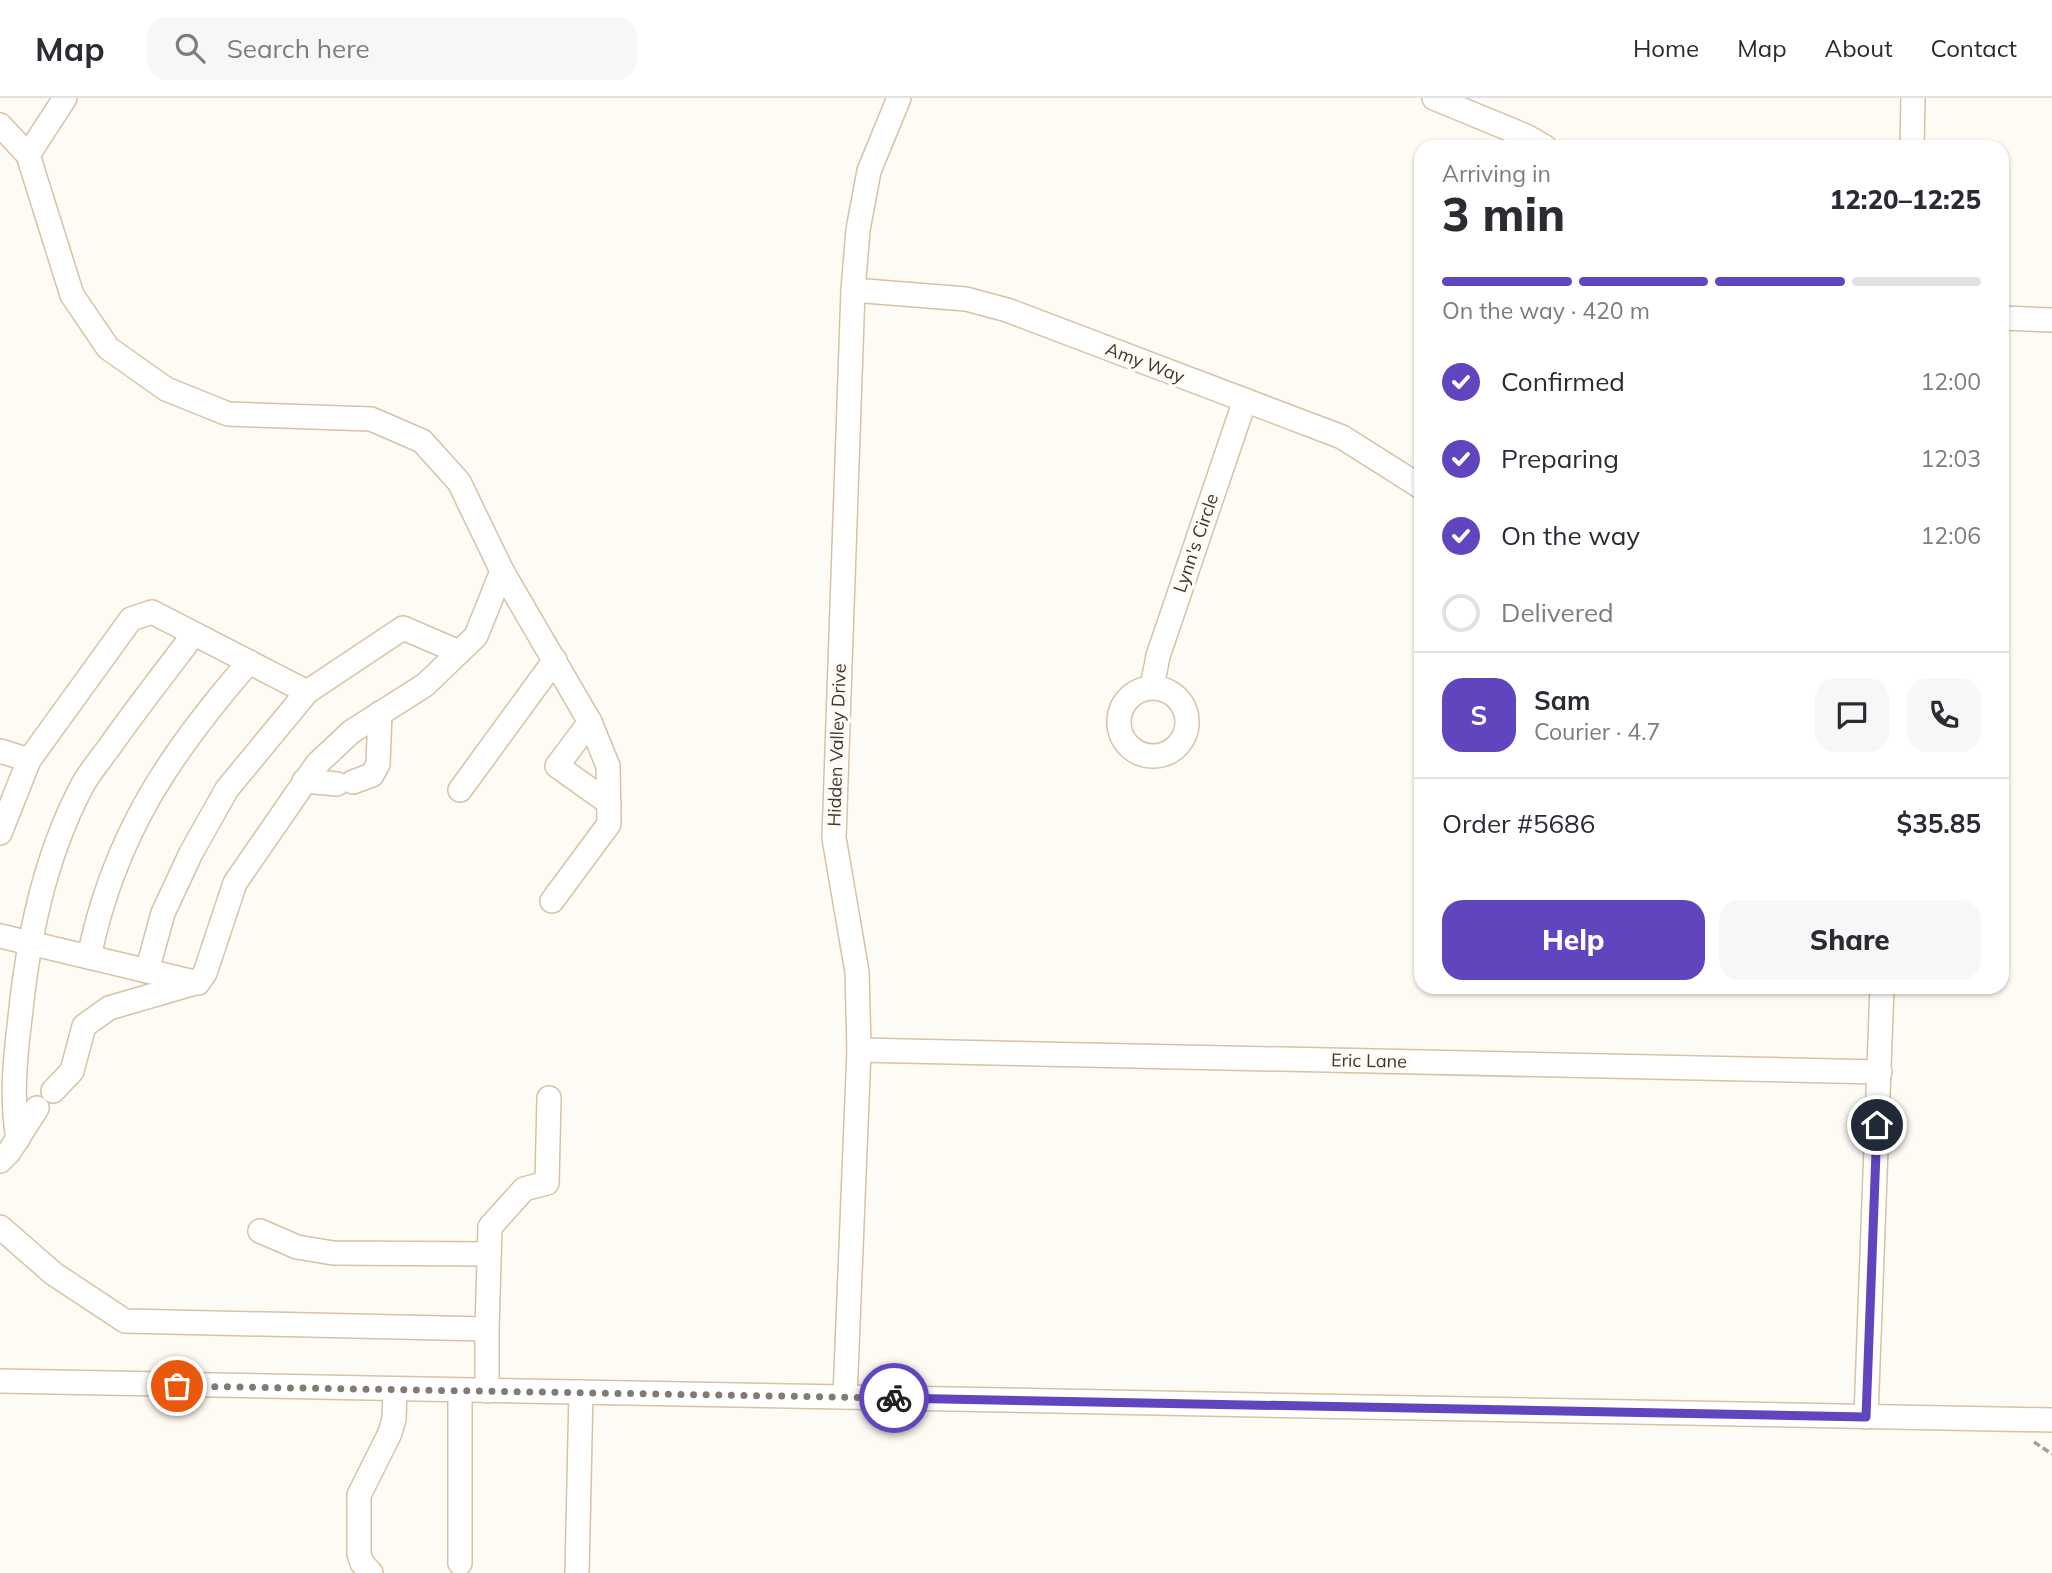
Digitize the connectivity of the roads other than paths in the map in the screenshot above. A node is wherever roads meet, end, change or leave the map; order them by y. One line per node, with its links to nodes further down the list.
1 (65, 98): 8 (street)
2 (899, 98): 9 (street, Hidden Valley Drive)
3 (1434, 98): 6 (street)
4 (1913, 98): 7 (street)
5 (0, 125): 8 (street)
6 (1533, 140)
7 (1912, 140)
8 (28, 155): 14 (street)
9 (853, 290): 12 (street, Amy Way); 36 (street, Hidden Valley Drive)
10 (2009, 318): 11 (street)
11 (2052, 320)
12 (1245, 400): 13 (street, Amy Way); 19 (street, Lynn's Circle)
13 (1414, 483)
14 (502, 571): 16 (street); 17 (street)
15 (194, 634): 18 (street); 24 (street); 31 (street)
16 (459, 652): 20 (street); 21 (street)
17 (555, 660): 22 (street); 26 (street)
18 (249, 662): 20 (street); 32 (street)
19 (1152, 687)
20 (307, 692): 33 (street)
21 (380, 713): 25 (street); 25 (street)
22 (590, 722): 27 (street); 27 (street)
23 (0, 751): 24 (street)
24 (29, 760): 28 (street)
25 (304, 781): 34 (street)
26 (460, 790)
27 (609, 803): 29 (street)
28 (0, 833)
29 (552, 901)
30 (0, 936): 31 (street)
31 (31, 943): 32 (street); 41 (street)
32 (89, 957): 33 (street)
33 (147, 971): 34 (street)
34 (198, 982): 38 (street)
35 (1882, 994): 37 (street)
36 (859, 1050): 37 (street, Eric Lane); 52 (street, Hidden Valley Drive)
37 (1880, 1072): 53 (street)
38 (53, 1091)
39 (549, 1098): 45 (street)
40 (37, 1108): 41 (street)
41 (18, 1139): 42 (street)
42 (0, 1161)
43 (0, 1227): 46 (street)
44 (260, 1231): 45 (street)
45 (489, 1254): 46 (street)
46 (486, 1329): 50 (street)
47 (0, 1381): 48 (street)
48 (396, 1389): 49 (street); 56 (street)
49 (460, 1391): 50 (street); 55 (street)
50 (487, 1391): 51 (street)
51 (581, 1392): 52 (street); 57 (street)
52 (845, 1397): 53 (street)
53 (1866, 1417): 54 (street)
54 (2052, 1420)
55 (460, 1563)
56 (371, 1573)
57 (577, 1573)

